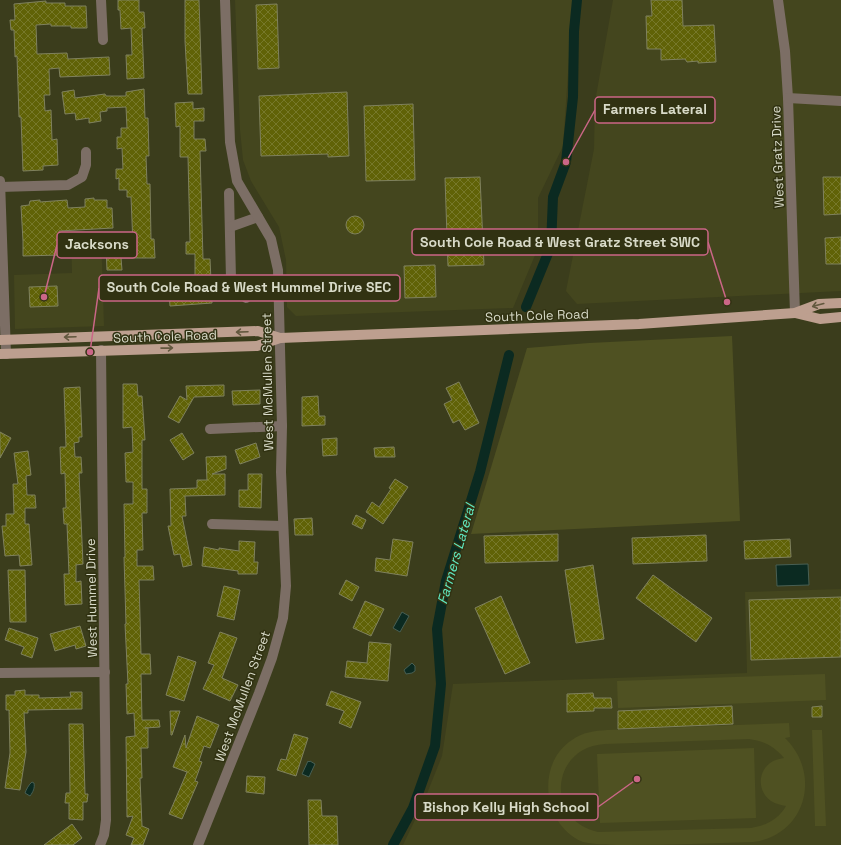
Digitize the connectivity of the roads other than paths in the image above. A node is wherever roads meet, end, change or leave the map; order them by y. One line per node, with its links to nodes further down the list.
1 (101, 0): 4 (street)
2 (225, 0): 11 (street, West McMullen Street)
3 (778, 0): 5 (street, West Gratz Drive)
4 (103, 40)
5 (788, 98): 6 (street); 15 (street, West Gratz Drive)
6 (841, 101)
7 (86, 152): 9 (street)
8 (0, 181): 9 (street)
9 (0, 187): 18 (street)
10 (229, 193): 12 (street, West McMullen Street)
11 (258, 217): 12 (street); 17 (street, West McMullen Street)
12 (230, 227): 13 (street, West McMullen Street)
13 (246, 298)
14 (841, 303): 15 (main road, South Cole Road, one-way to 15)
15 (795, 313): 16 (main road, South Cole Road); 17 (main road, South Cole Road)
16 (841, 318)
17 (280, 338): 18 (main road, South Cole Road, one-way to 18); 19 (main road, South Cole Road, one-way to 17); 21 (street, West McMullen Street)
18 (3, 340): 20 (street)
19 (101, 350): 20 (main road, South Cole Road); 25 (street, West Hummel Drive)
20 (3, 354)
21 (282, 426): 22 (street); 24 (street, West McMullen Street)
22 (210, 429)
23 (212, 524): 24 (street)
24 (284, 526): 28 (street, West McMullen Street)
25 (105, 672): 26 (street); 27 (street, West Hummel Drive)
26 (0, 673)
27 (100, 845)
28 (198, 845)

